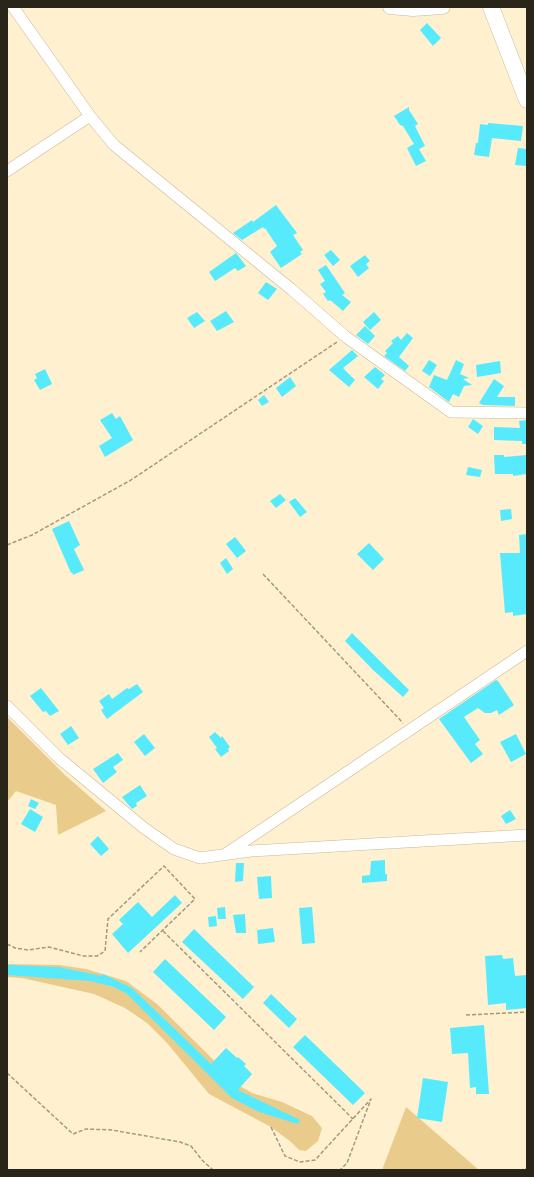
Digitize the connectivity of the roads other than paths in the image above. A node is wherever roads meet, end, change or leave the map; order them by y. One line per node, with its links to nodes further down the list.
1 (13, 7): 6 (street)
2 (390, 7): 3 (street)
3 (443, 7)
4 (491, 7): 5 (main road)
5 (527, 100)
6 (90, 116): 7 (street); 8 (street)
7 (7, 171)
8 (527, 413)
9 (527, 651): 12 (street)
10 (7, 706): 12 (street)
11 (527, 835): 12 (street)
12 (225, 854)

